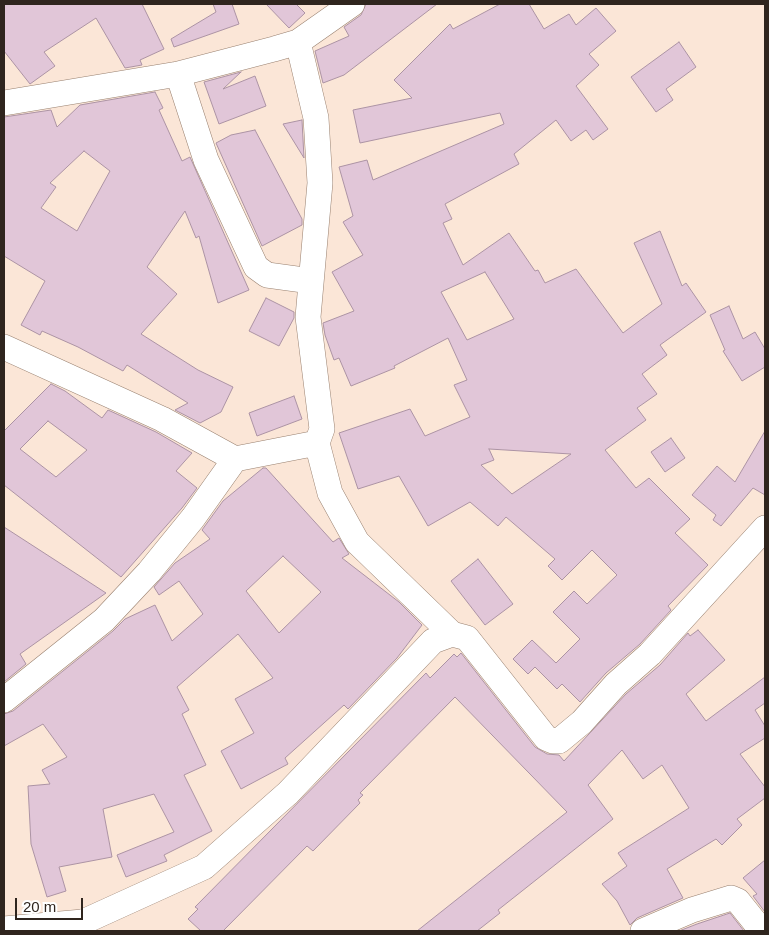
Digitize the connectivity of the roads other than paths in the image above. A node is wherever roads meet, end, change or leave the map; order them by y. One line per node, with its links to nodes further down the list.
1 (352, 4): 2 (street)
2 (298, 42): 3 (street); 5 (street)
3 (178, 74): 4 (street); 5 (street)
4 (4, 103)
5 (312, 281): 7 (street)
6 (4, 347): 8 (street)
7 (317, 443): 8 (street); 10 (street)
8 (235, 459): 11 (street)
9 (765, 528): 10 (street)
10 (452, 634): 12 (street)
11 (4, 700)
12 (61, 928): 13 (street)
13 (4, 929)
14 (643, 931): 15 (street)
15 (762, 931)

